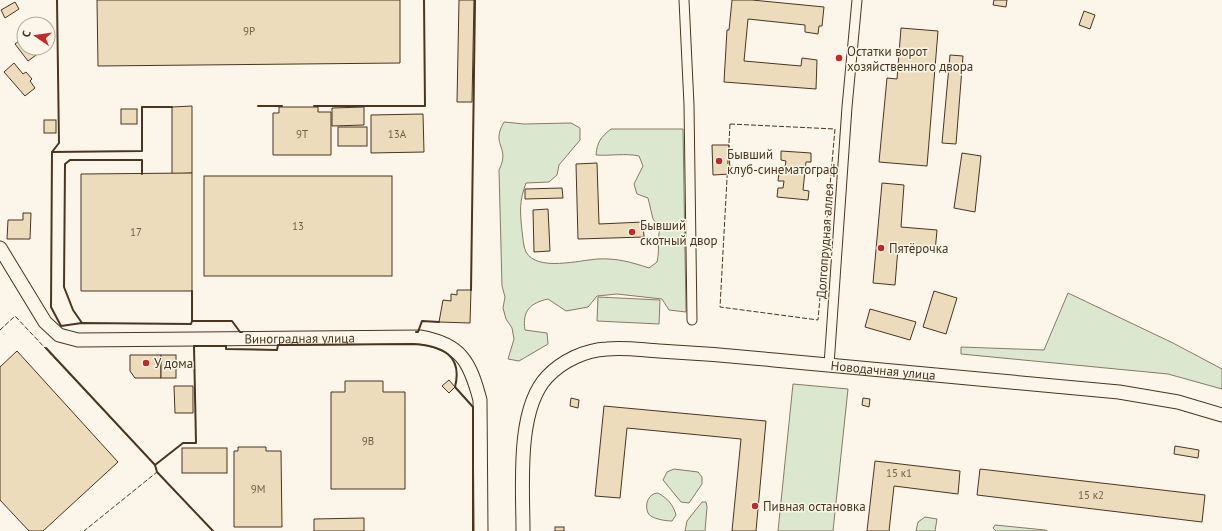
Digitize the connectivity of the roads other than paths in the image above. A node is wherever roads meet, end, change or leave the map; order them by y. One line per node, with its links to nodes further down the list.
1 (684, 0): 4 (street)
2 (857, 0): 5 (street, Долгопрудная аллея)
3 (0, 248): 7 (street, Виноградная улица)
4 (692, 320)
5 (829, 365): 6 (street, Новодачная улица); 8 (street, Новодачная улица)
6 (1222, 415)
7 (481, 531)
8 (523, 531)

